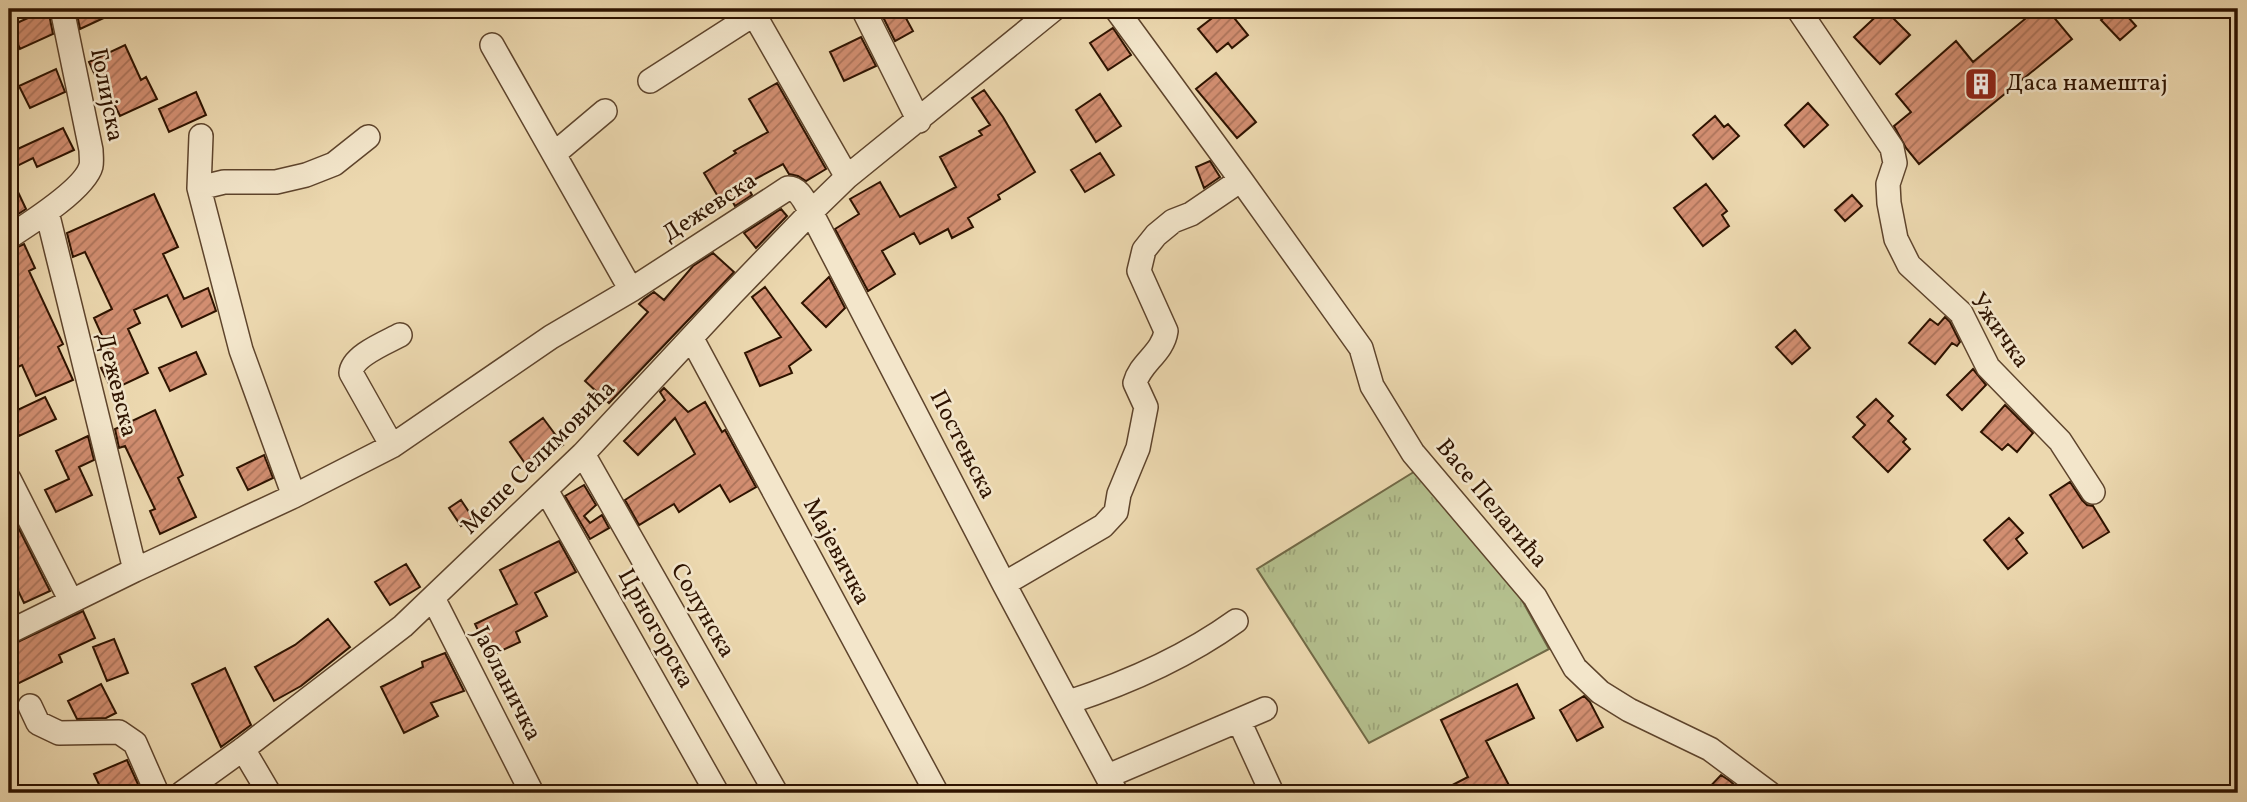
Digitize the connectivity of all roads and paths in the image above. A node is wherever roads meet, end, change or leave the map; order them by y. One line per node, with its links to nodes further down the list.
1 (62, 9): 17 (street, Голијска)
2 (863, 9): 10 (street)
3 (1054, 9): 10 (street, Меше Селимовића)
4 (1116, 9): 15 (street, Васе Пелагића)
5 (1798, 9): 27 (street, Ужичка)
6 (756, 10): 8 (street); 14 (street)
7 (492, 46): 13 (street)
8 (650, 81)
9 (605, 111): 13 (street)
10 (919, 121): 14 (street, Меше Селимовића)
11 (201, 136): 16 (street)
12 (368, 137): 16 (street)
13 (554, 154): 20 (street)
14 (847, 177): 18 (street, Меше Селимовића)
15 (1241, 180): 30 (street); 49 (street, Васе Пелагића)
16 (198, 188): 28 (street)
17 (47, 212): 19 (street, Голијска); 29 (street, Дежевска)
18 (811, 212): 20 (street, Дежевска); 22 (street, Меше Селимовића); 30 (street, Постењска)
19 (9, 237)
20 (631, 290): 23 (street, Дежевска)
21 (400, 335): 23 (street)
22 (692, 339): 24 (street, Меше Селимовића); 41 (street, Мајевичка)
23 (392, 446): 28 (street, Дежевска)
24 (583, 454): 26 (street, Меше Селимовића); 47 (street, Солунска)
25 (9, 480): 32 (street)
26 (546, 490): 31 (street, Меше Селимовића); 46 (street, Црногорска)
27 (2093, 492)
28 (294, 496): 29 (street, Дежевска)
29 (135, 570): 32 (street, Дежевска)
30 (1004, 584): 35 (street, Постењска)
31 (433, 598): 39 (street, Меше Селимовића); 45 (street, Јабланичка)
32 (71, 601): 34 (street, Дежевска)
33 (1236, 621): 35 (street)
34 (9, 632)
35 (1069, 702): 40 (street, Постењска)
36 (30, 706): 42 (street)
37 (1265, 709): 38 (street, Постењска)
38 (1239, 721): 40 (street, Постењска); 48 (street)
39 (243, 749): 43 (street, Меше Селимовића); 44 (street)
40 (1112, 784)
41 (935, 790)
42 (157, 793)
43 (183, 793)
44 (269, 793)
45 (532, 793)
46 (717, 793)
47 (776, 793)
48 (1272, 793)
49 (1769, 793)

